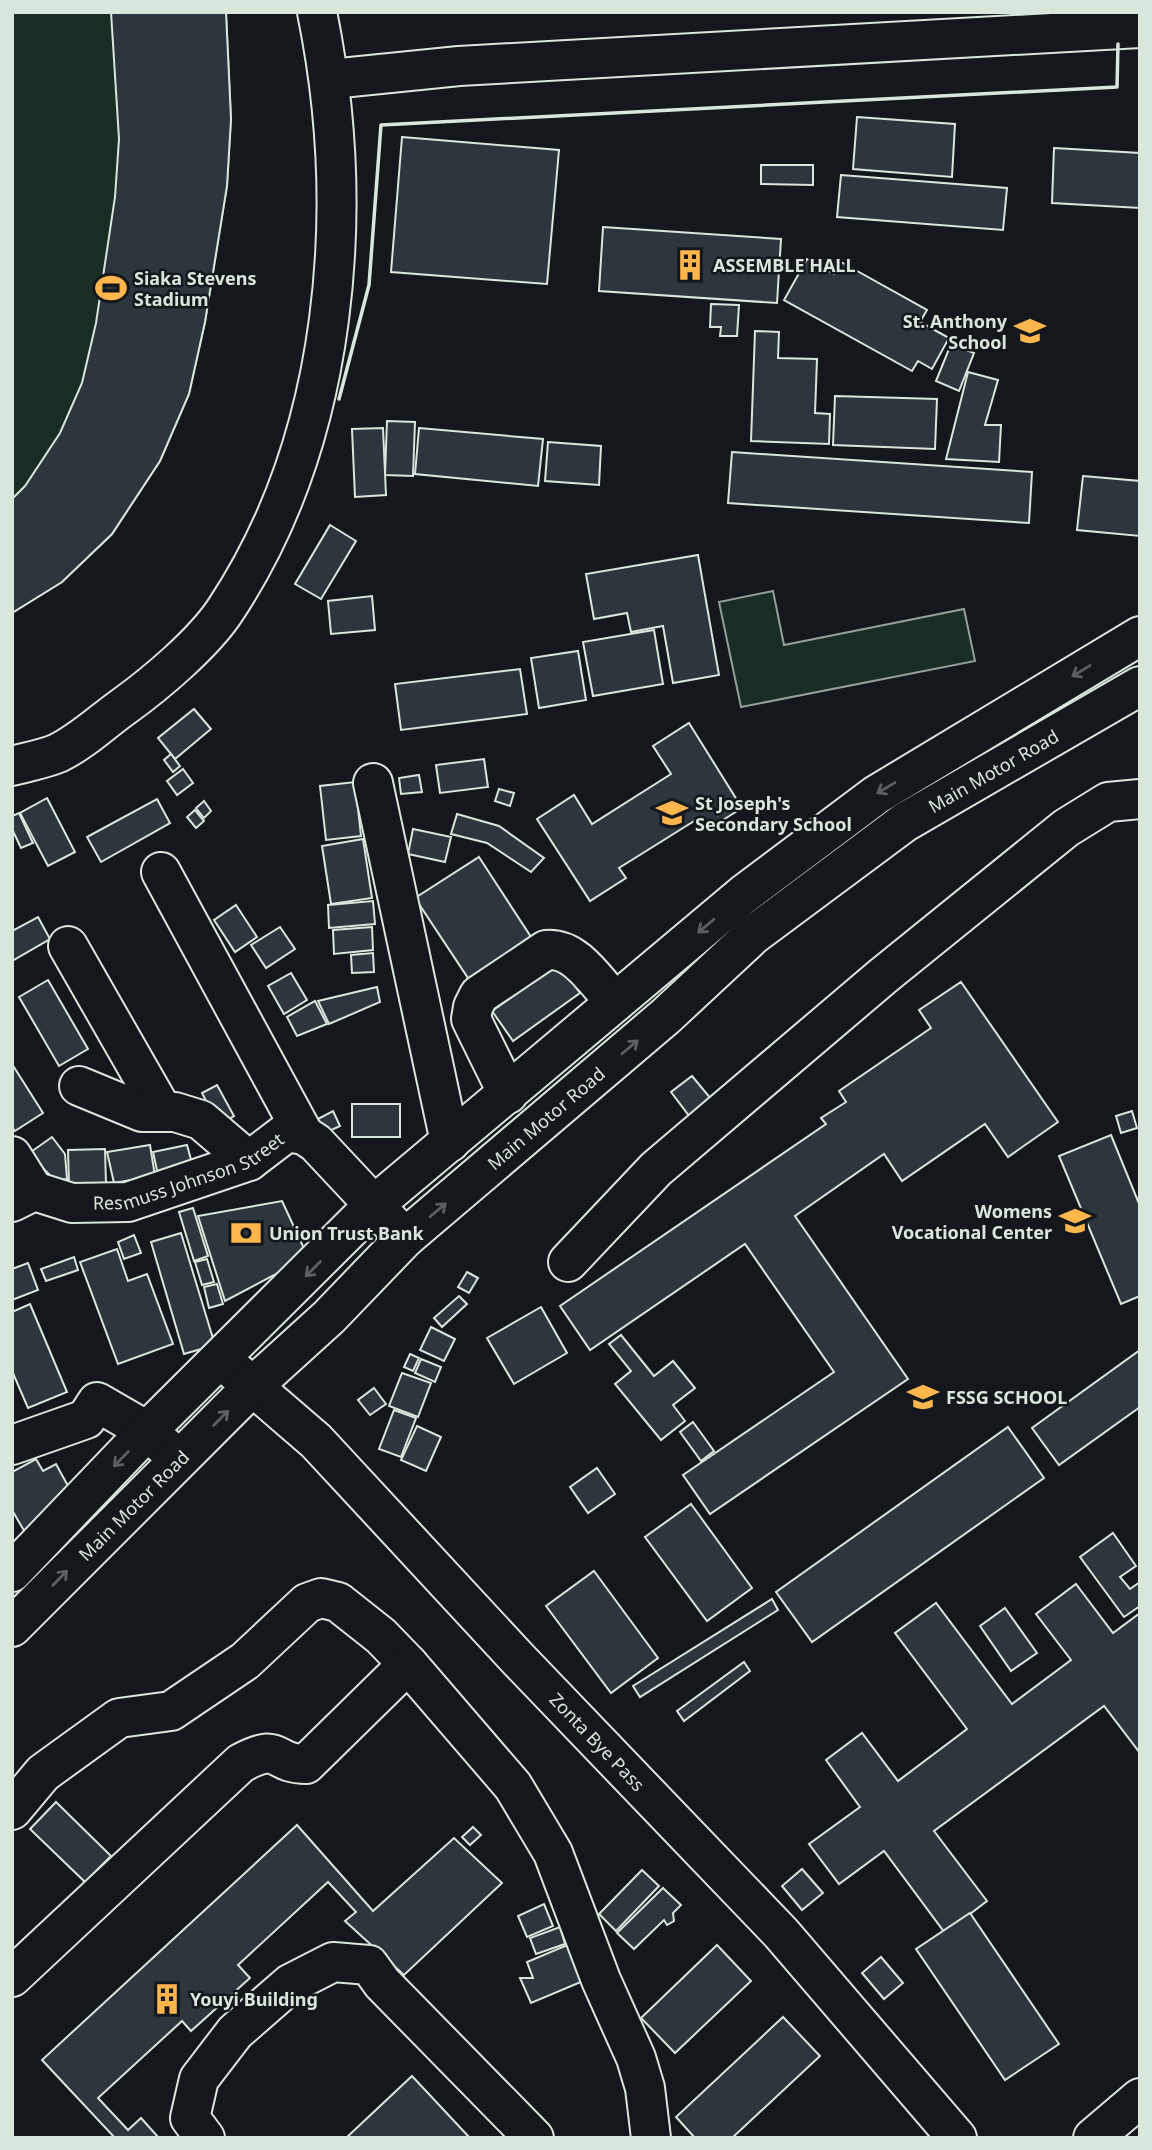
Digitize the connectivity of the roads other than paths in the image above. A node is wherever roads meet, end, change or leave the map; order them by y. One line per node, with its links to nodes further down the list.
1 (317, 12): 3 (street)
2 (1140, 28): 3 (street)
3 (331, 79): 6 (street)
4 (1140, 636): 11 (street, one-way to 11)
5 (1140, 686): 21 (street, Main Motor Road, one-way to 5)
6 (12, 766)
7 (373, 783): 16 (street)
8 (1140, 800): 22 (street)
9 (161, 872): 15 (street)
10 (68, 946): 14 (street)
11 (615, 1002): 13 (street); 13 (street)
12 (79, 1086): 14 (street)
13 (508, 1094): 16 (street)
14 (163, 1112): 18 (street)
15 (304, 1135): 18 (street, Resmuss Johnson Street); 20 (street, Resmuss Johnson Street)
16 (450, 1142): 20 (street)
17 (12, 1156): 19 (street)
18 (249, 1161): 19 (street, Resmuss Johnson Street)
19 (23, 1197)
20 (374, 1205): 21 (street, Resmuss Johnson Street); 23 (street, one-way to 23)
21 (405, 1238): 24 (street, Main Motor Road)
22 (568, 1262)
23 (222, 1360): 24 (street, Zonta Bye Pass); 25 (street)
24 (253, 1386): 27 (street, Main Motor Road, one-way to 24); 37 (street, Zonta Bye Pass)
25 (147, 1431): 26 (street); 27 (street); 28 (street, one-way to 28)
26 (12, 1445)
27 (179, 1459): 29 (street, Main Motor Road, one-way to 27)
28 (12, 1572)
29 (12, 1627)
30 (408, 1664): 31 (street); 32 (street); 36 (street)
31 (12, 1810)
32 (12, 1977)
33 (1140, 2098): 38 (street)
34 (205, 2138): 35 (street)
35 (534, 2138)
36 (651, 2138)
37 (957, 2138)
38 (1093, 2138)

